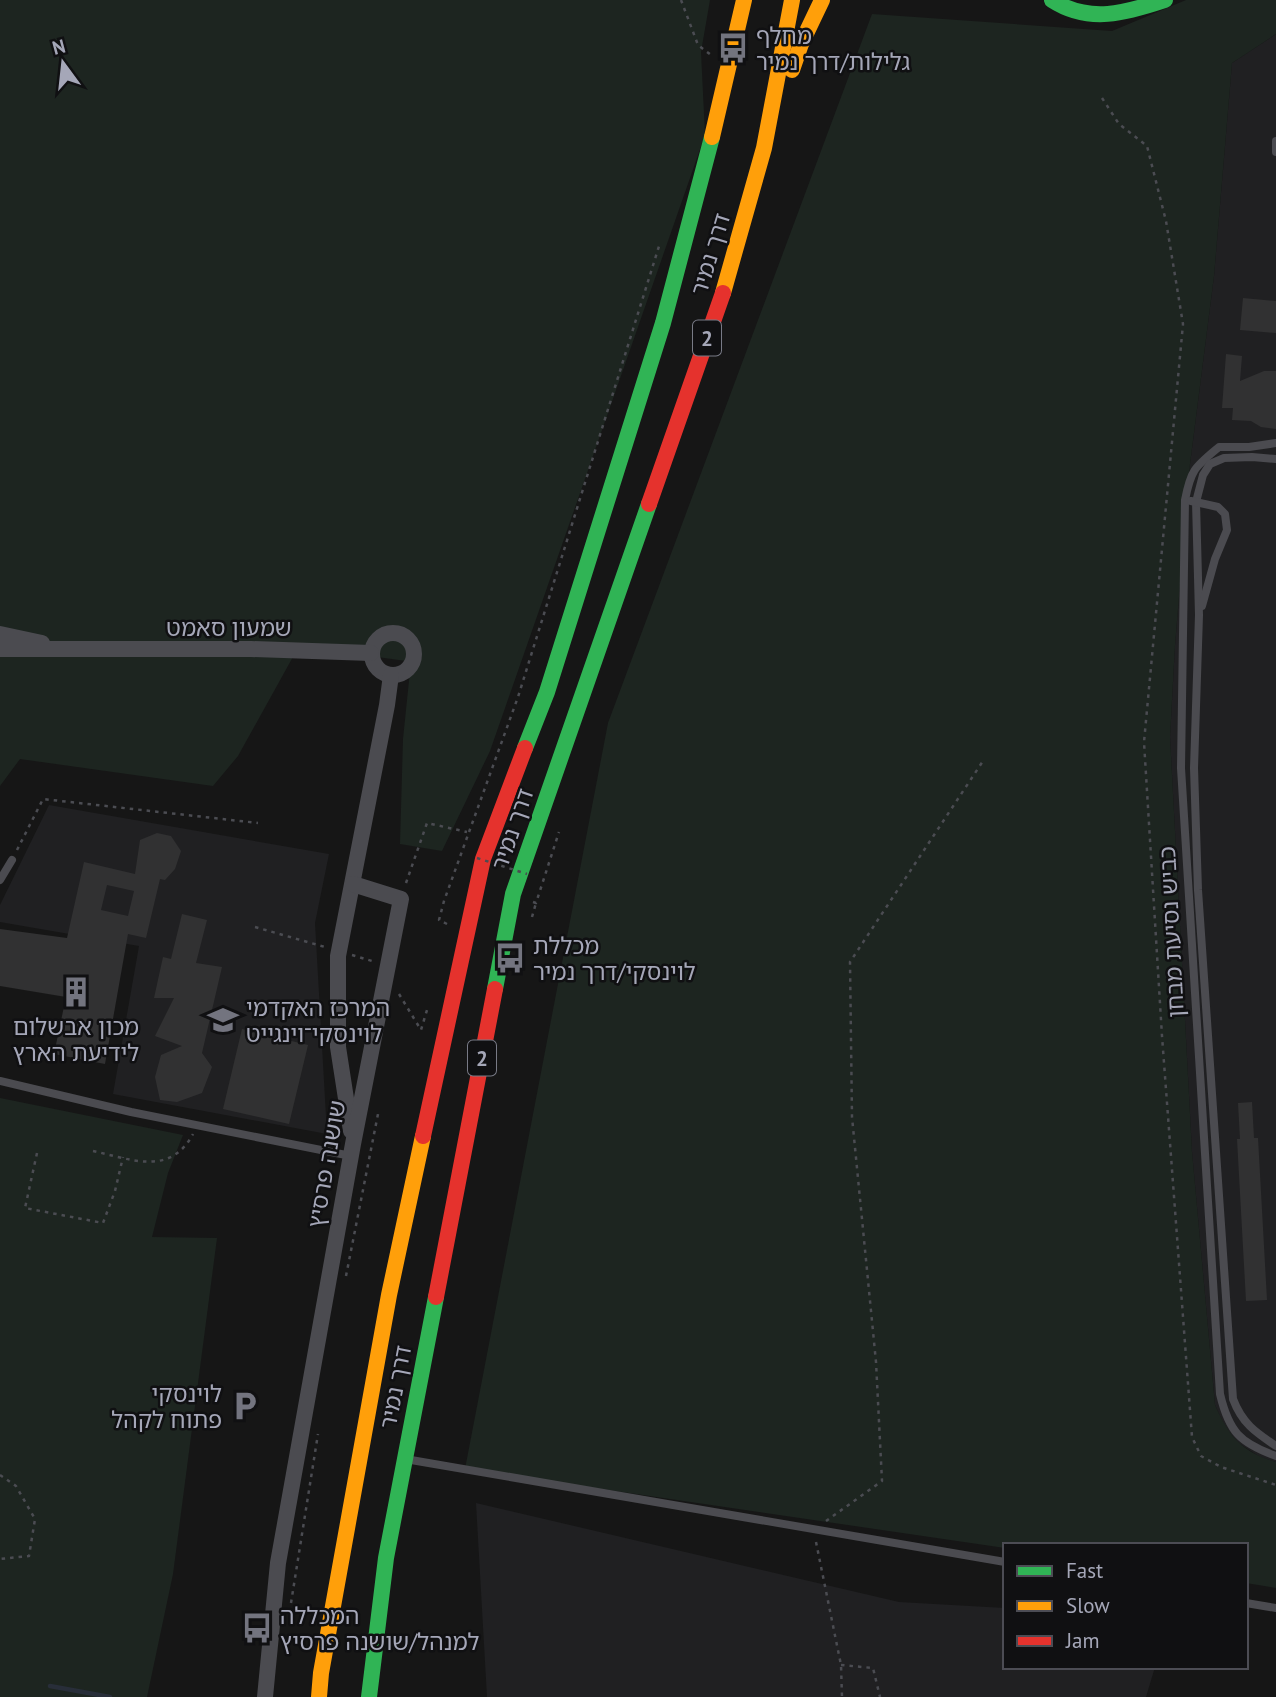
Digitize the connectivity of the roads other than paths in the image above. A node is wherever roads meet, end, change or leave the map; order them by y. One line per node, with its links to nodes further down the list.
1 (744, 0): 31 (highway, דרך נמיר / 2)
2 (792, 0): 7 (highway, דרך נמיר / 2)
3 (822, 0): 7 (highway)
4 (1052, 0): 5 (highway)
5 (1165, 0)
6 (1276, 141): 8 (lane)
7 (764, 148): 26 (highway, דרך נמיר / 2)
8 (1276, 152)
9 (1276, 443): 11 (lane, כביש נסיעת מבחן)
10 (1276, 459): 12 (lane, כביש נסיעת מבחן)
11 (1185, 500): 12 (lane); 25 (lane, כביש נסיעת מבחן)
12 (1196, 502): 13 (lane, כביש נסיעת מבחן); 13 (lane)
13 (1199, 615): 24 (lane, כביש נסיעת מבחן)
14 (0, 634): 16 (street, שמעון סאמט)
15 (0, 649): 16 (street, שמעון סאמט)
16 (86, 649): 17 (street, שמעון סאמט)
17 (371, 653): 18 (street); 18 (street)
18 (391, 675): 21 (street)
19 (12, 860): 20 (lane)
20 (0, 880)
21 (353, 884): 23 (street); 23 (street, שושנה פרסיץ)
22 (0, 1081): 23 (lane)
23 (352, 1150): 30 (street, שושנה פרסיץ)
24 (1276, 1446)
25 (1276, 1456)
26 (405, 1458): 27 (lane); 32 (highway, דרך נמיר / 2)
27 (1003, 1562)
28 (1248, 1603): 29 (lane)
29 (1276, 1608)
30 (265, 1697)
31 (319, 1697)
32 (369, 1697)

